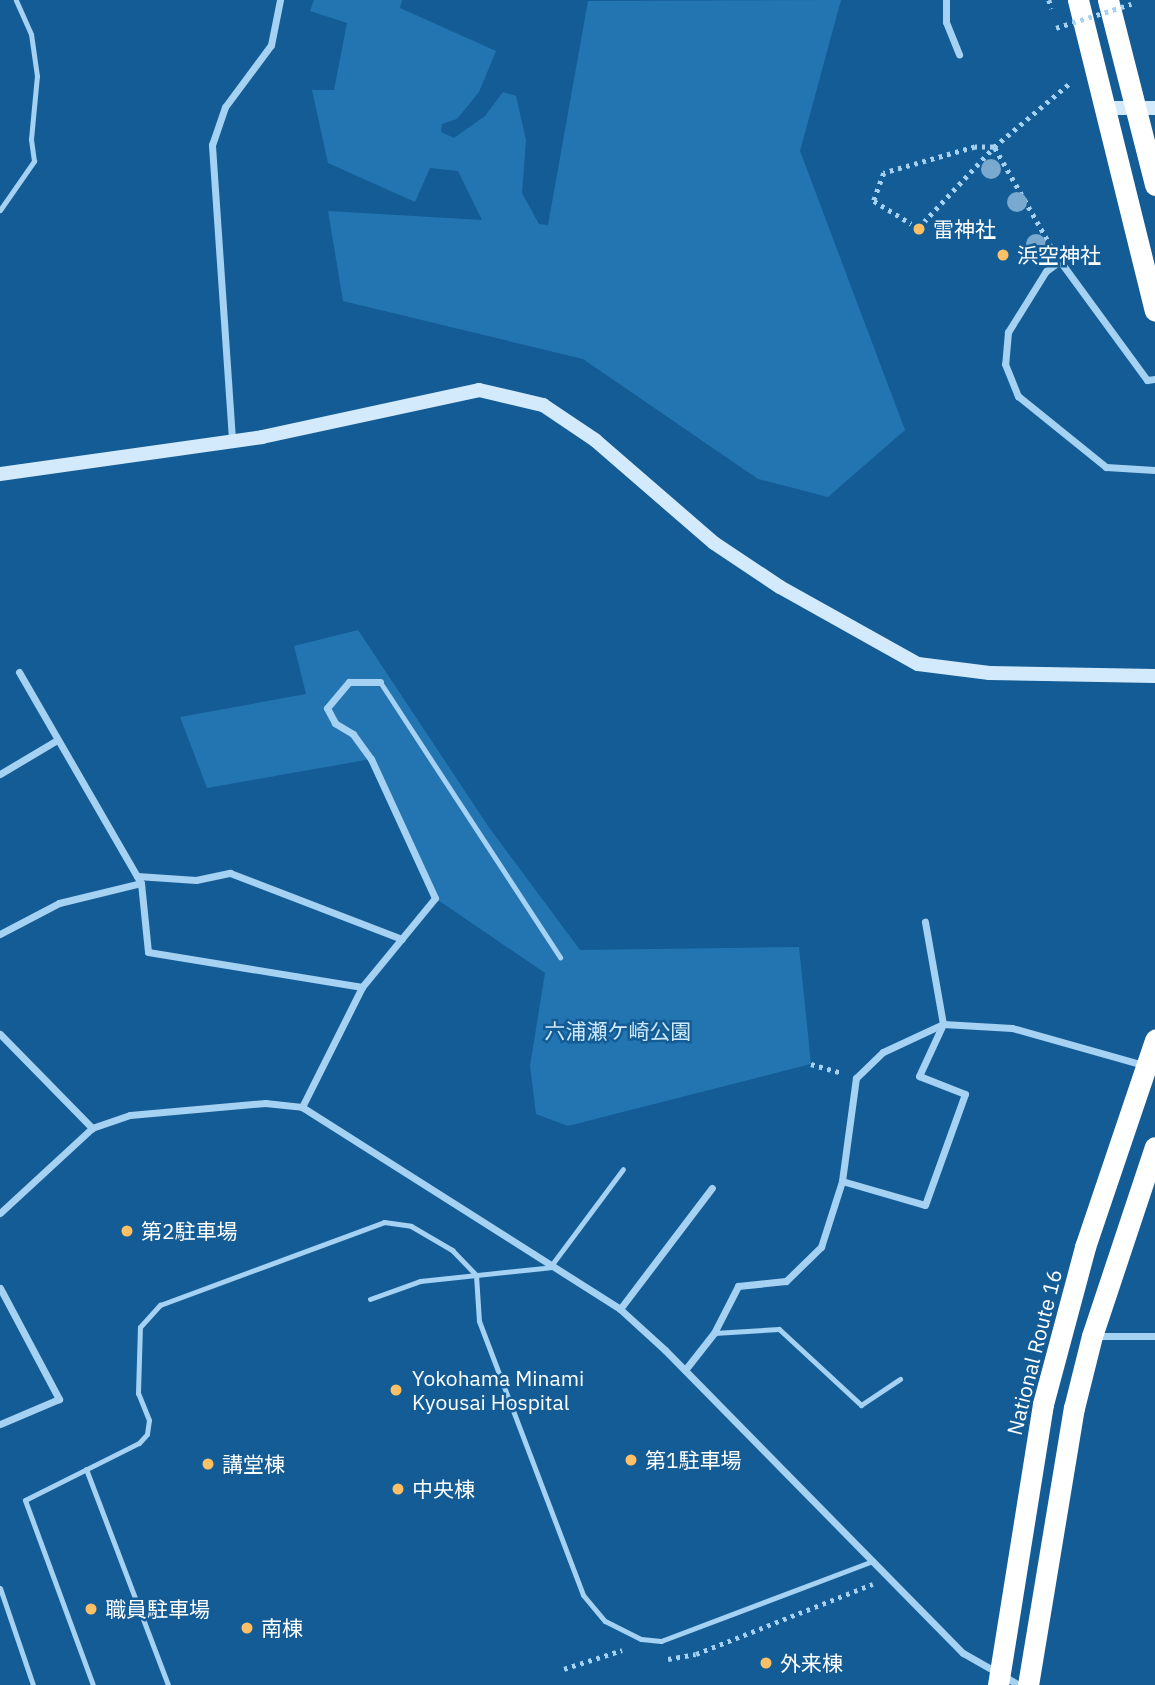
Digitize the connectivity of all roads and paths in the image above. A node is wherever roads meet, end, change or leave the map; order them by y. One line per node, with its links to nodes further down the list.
1 (16, 0): 14 (lane)
2 (280, 0): 18 (street)
3 (946, 0): 8 (street)
4 (1078, 0): 10 (highway)
5 (1108, 0): 11 (highway)
6 (1131, 4): 7 (path, bridge)
7 (1056, 28)
8 (959, 55)
9 (1070, 83): 12 (path)
10 (1107, 108): 11 (street); 16 (highway)
11 (1146, 108): 13 (highway)
12 (994, 147): 12 (path); 15 (path)
13 (1155, 185)
14 (0, 211)
15 (1060, 261): 17 (street); 19 (street)
16 (1155, 311)
17 (1155, 379)
18 (232, 439): 20 (street); 22 (street)
19 (1155, 470)
20 (0, 474)
21 (19, 672): 24 (street)
22 (1155, 676)
23 (380, 682): 29 (street); 30 (lane)
24 (57, 740): 25 (street); 26 (street)
25 (0, 774)
26 (139, 879): 28 (street); 29 (street); 31 (street)
27 (925, 922): 32 (street)
28 (0, 934)
29 (402, 939): 31 (street)
30 (560, 957)
31 (362, 987): 38 (street)
32 (943, 1024): 36 (street); 37 (street); 42 (street)
33 (1, 1038): 39 (street)
34 (1155, 1040): 36 (highway, National Route 16)
35 (811, 1064): 37 (path)
36 (1151, 1068): 59 (highway, National Route 16)
37 (856, 1077): 42 (street)
38 (302, 1107): 39 (street); 45 (street)
39 (92, 1128): 44 (street)
40 (1155, 1147): 51 (highway)
41 (623, 1169): 45 (lane)
42 (842, 1181): 50 (street)
43 (712, 1188): 49 (street)
44 (0, 1213)
45 (555, 1265): 46 (lane); 49 (street)
46 (476, 1275): 48 (lane); 56 (lane); 57 (lane)
47 (0, 1288): 55 (street)
48 (370, 1299)
49 (620, 1310): 53 (street)
50 (714, 1333): 53 (street); 54 (lane)
51 (1092, 1336): 52 (street); 63 (highway)
52 (1155, 1336)
53 (685, 1370): 57 (street)
54 (900, 1379)
55 (0, 1424)
56 (86, 1469): 61 (lane); 62 (lane)
57 (873, 1561): 59 (street)
58 (0, 1588): 60 (lane)
59 (1006, 1682)
60 (33, 1685)
61 (93, 1685)
62 (168, 1685)
63 (1028, 1685)

